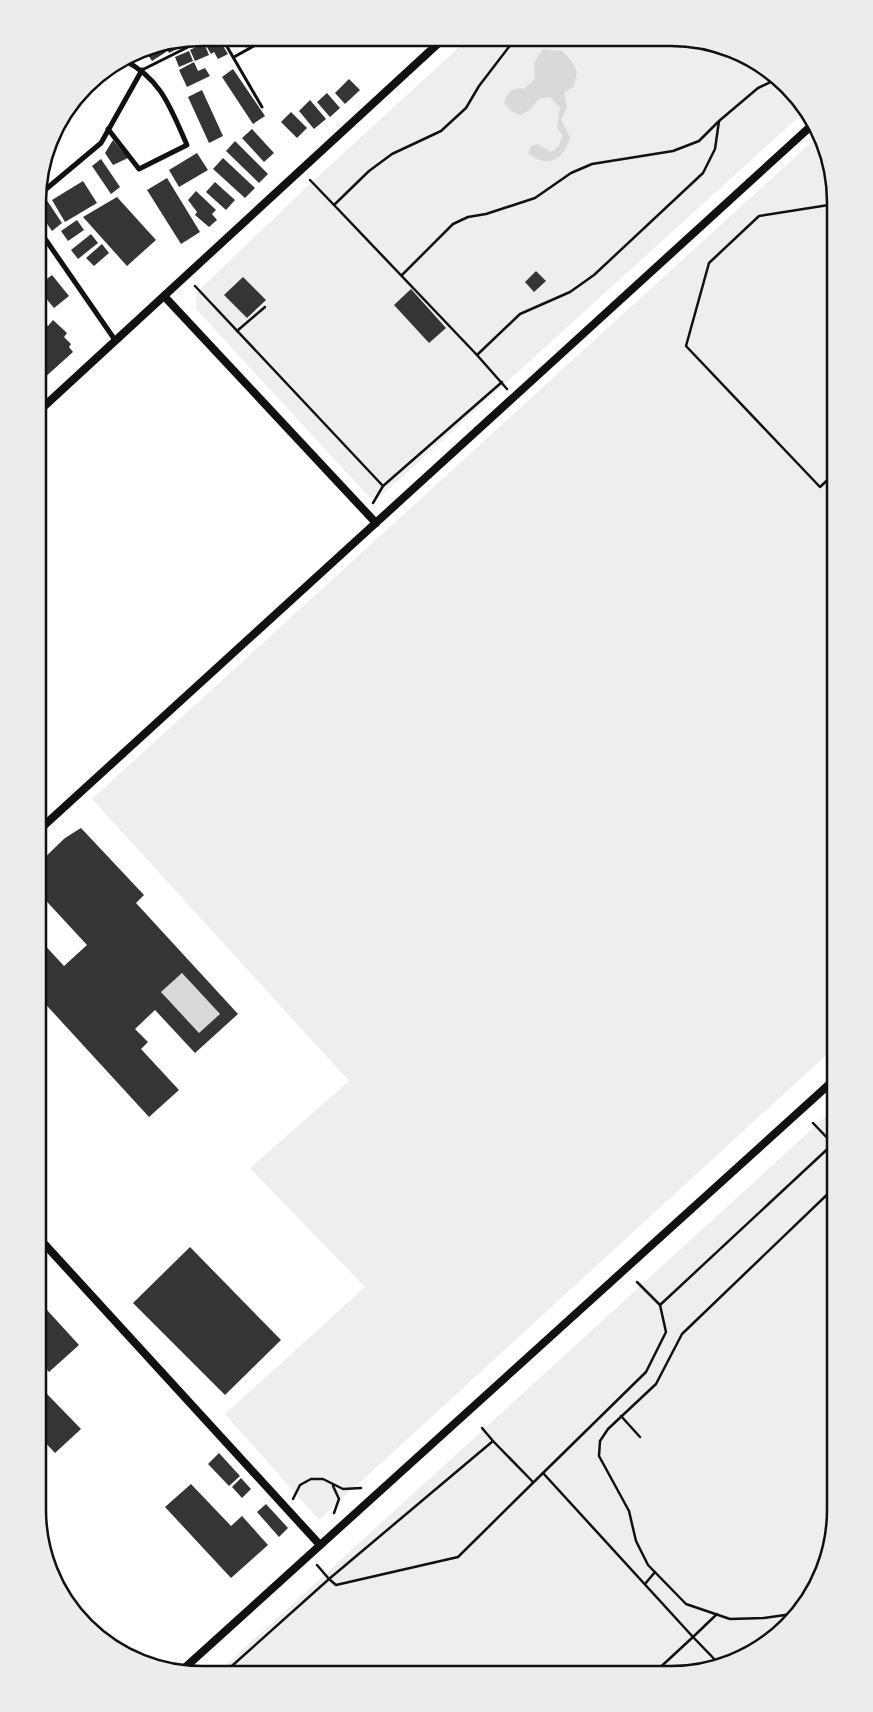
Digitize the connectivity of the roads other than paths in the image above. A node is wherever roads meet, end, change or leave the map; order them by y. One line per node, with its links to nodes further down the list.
1 (435, 46): 13 (street)
2 (228, 47): 5 (lane)
3 (252, 47): 5 (lane)
4 (187, 48): 7 (lane)
5 (234, 57): 8 (lane)
6 (130, 64): 7 (street)
7 (142, 70): 9 (street); 9 (street)
8 (262, 107)
9 (108, 129): 11 (street)
10 (808, 129): 16 (street)
11 (47, 188)
12 (47, 242): 14 (street)
13 (164, 296): 14 (street); 16 (street)
14 (115, 340): 15 (street)
15 (47, 404)
16 (376, 523): 17 (street)
17 (47, 823)
18 (826, 1087): 20 (street)
19 (46, 1246): 20 (street)
20 (320, 1545): 21 (street)
21 (189, 1665)

